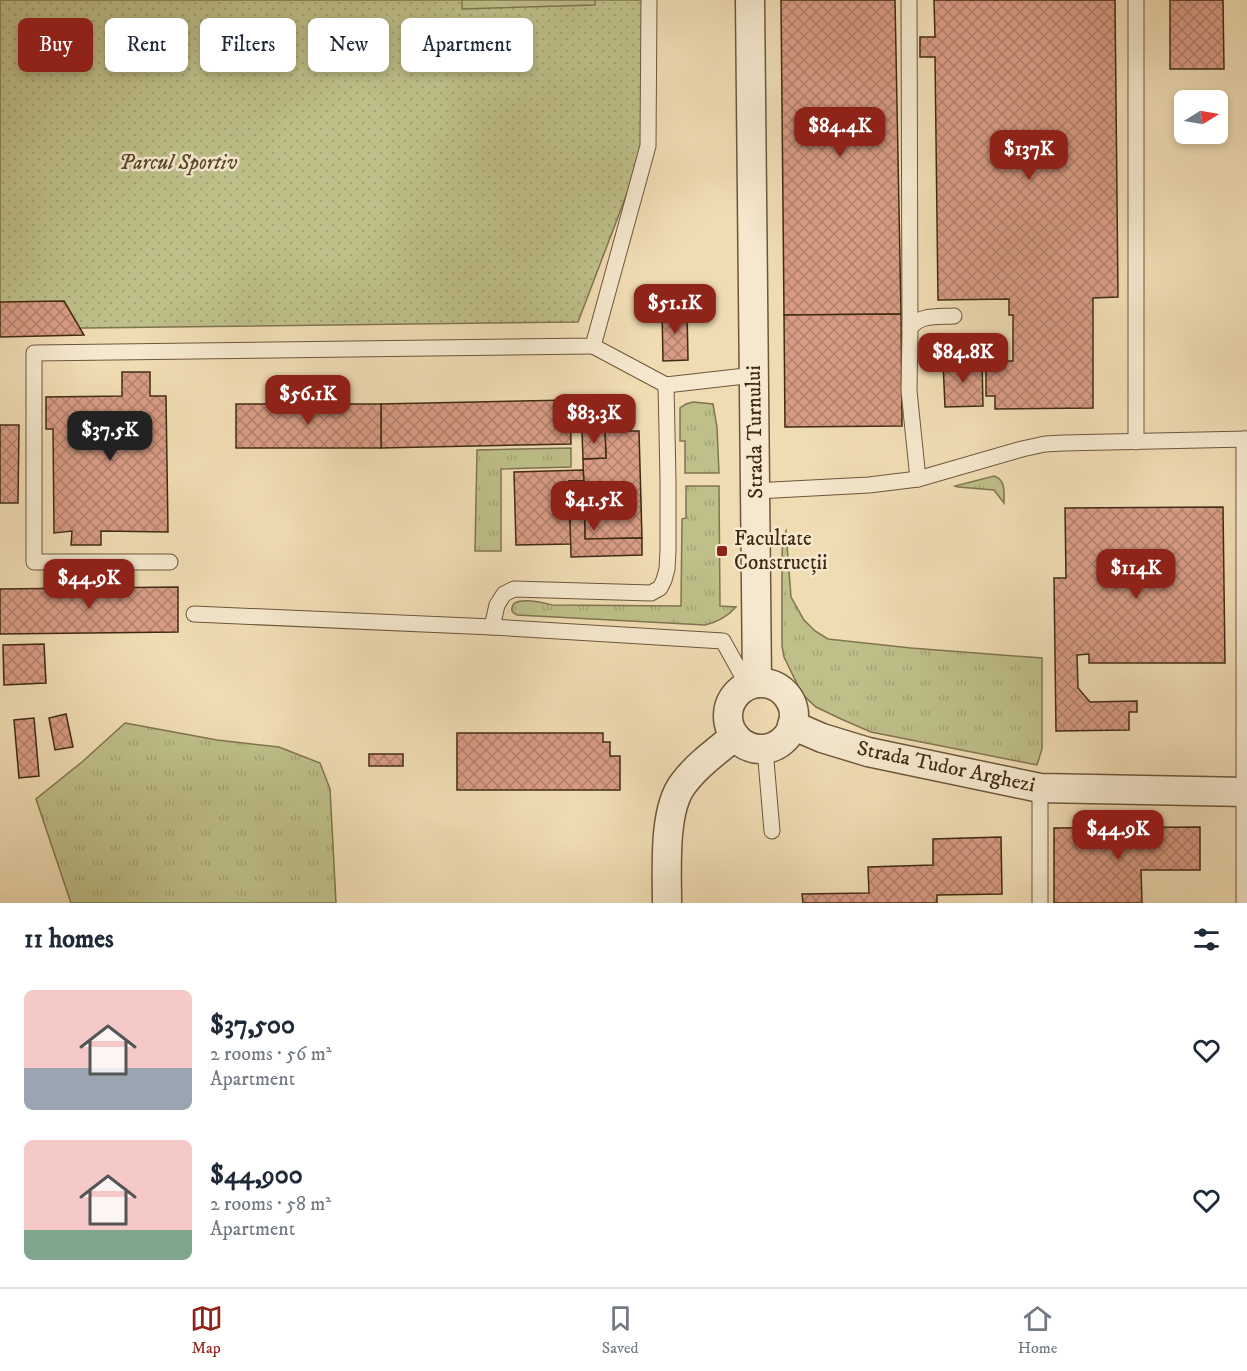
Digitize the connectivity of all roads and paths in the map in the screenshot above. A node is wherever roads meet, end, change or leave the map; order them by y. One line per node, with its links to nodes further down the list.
1 (650, 0): 7 (lane)
2 (750, 0): 8 (street, Strada Turnului)
3 (909, 0): 6 (lane)
4 (1136, 0): 11 (lane)
5 (954, 316): 6 (lane)
6 (910, 329): 12 (lane)
7 (593, 346): 9 (lane); 14 (lane)
8 (754, 375): 9 (lane); 13 (street, Strada Turnului)
9 (666, 385): 16 (lane)
10 (1245, 439): 11 (lane); 22 (lane)
11 (1136, 442): 12 (lane)
12 (918, 479): 13 (lane)
13 (755, 491): 17 (street, Strada Turnului)
14 (170, 562)
15 (194, 614): 16 (lane)
16 (492, 627): 17 (lane)
17 (753, 684): 18 (street); 19 (street)
18 (792, 725): 20 (street); 21 (street, Strada Tudor Arghezi)
19 (735, 736): 20 (street); 24 (street)
20 (765, 749): 23 (lane)
21 (1040, 788): 22 (street, Strada Tudor Arghezi); 25 (lane)
22 (1246, 792): 26 (lane)
23 (772, 831)
24 (667, 903)
25 (1040, 903)
26 (1244, 903)

